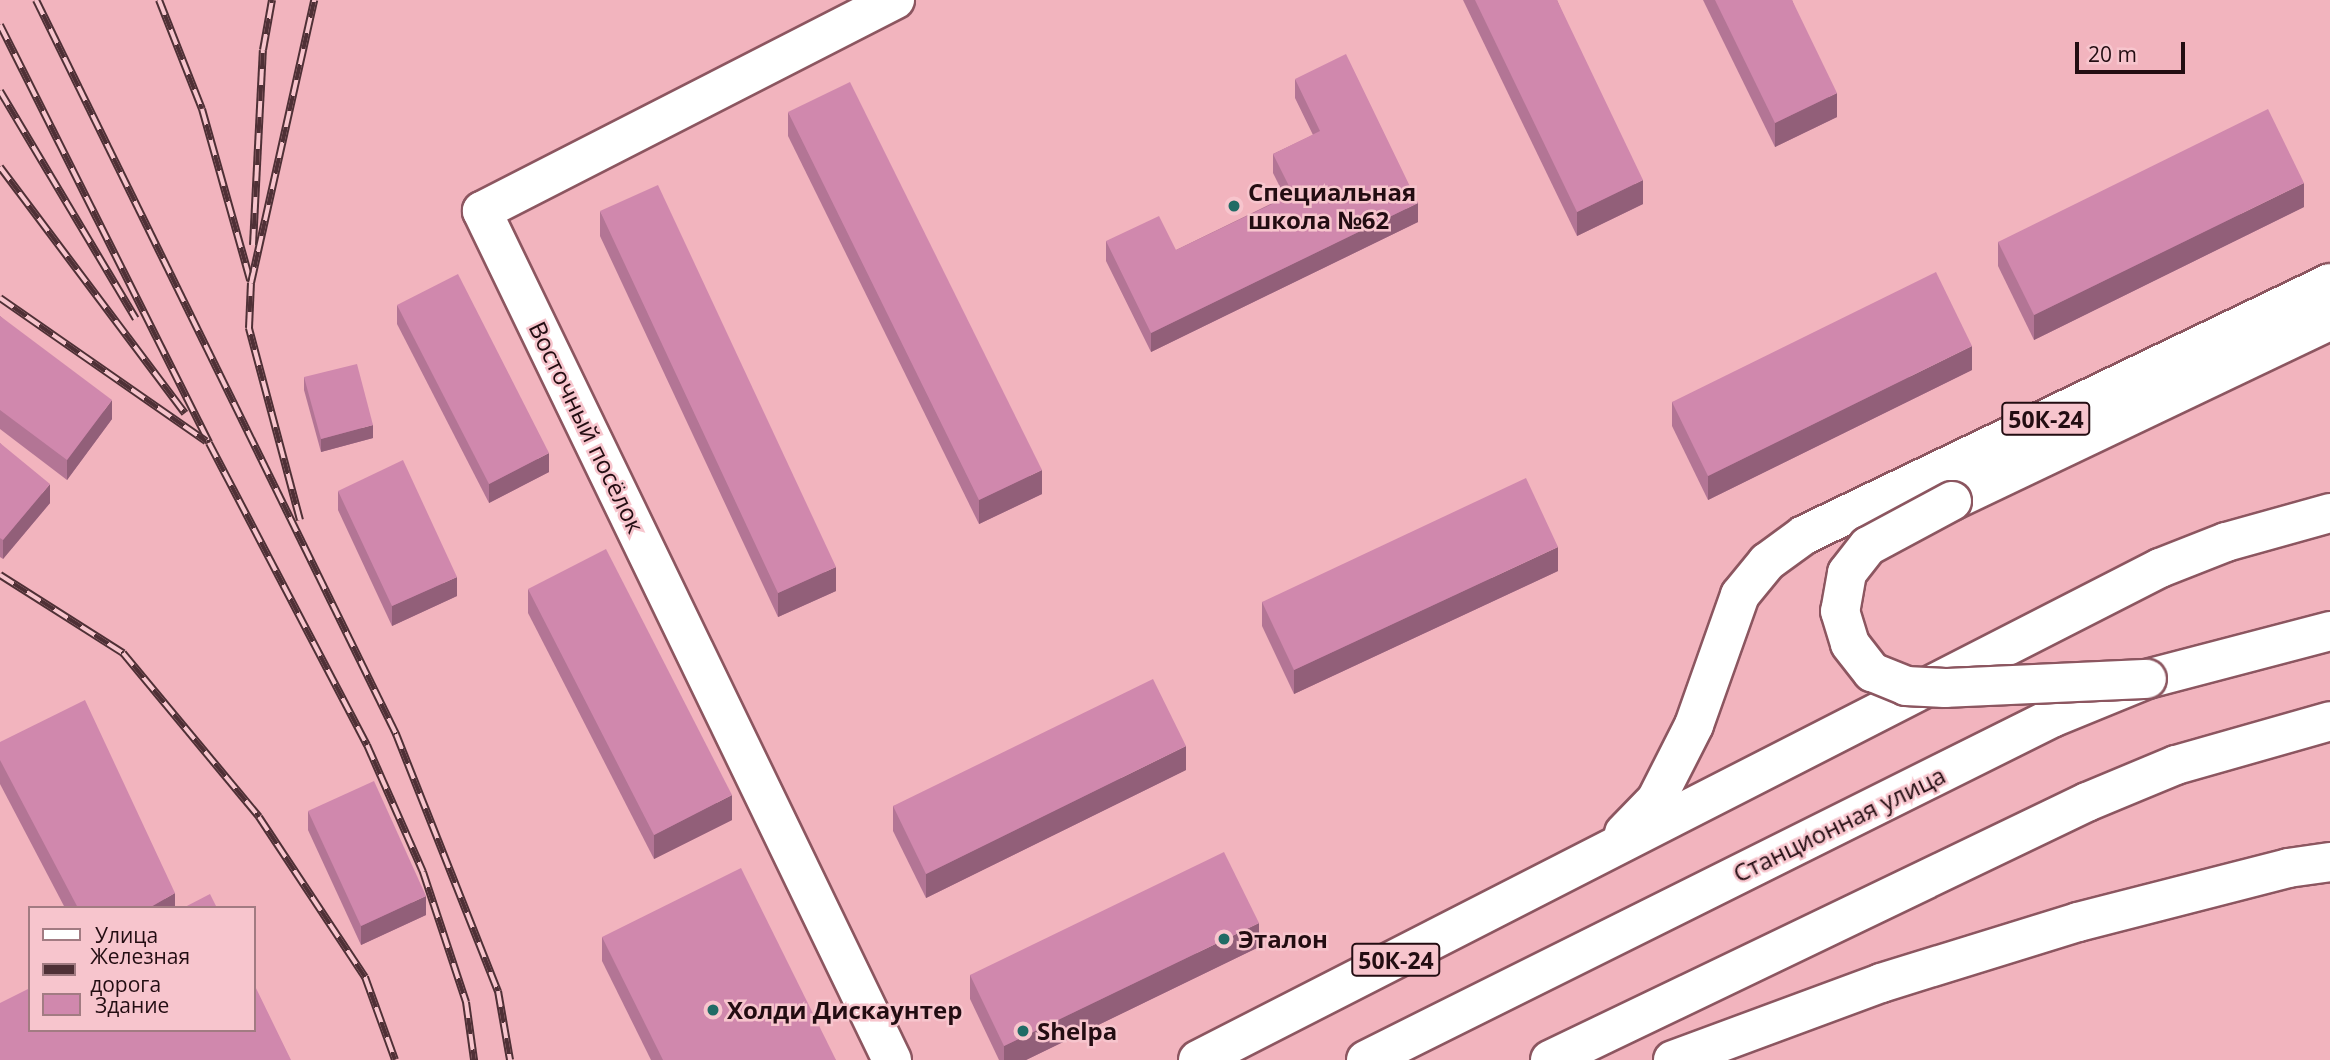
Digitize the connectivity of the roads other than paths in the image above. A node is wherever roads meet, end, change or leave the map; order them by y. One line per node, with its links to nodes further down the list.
1 (895, 0): 10 (main road, Восточный посёлок)
2 (2330, 283): 8 (main road, 50К-24)
3 (2330, 321): 6 (main road, bridge)
4 (2330, 513): 8 (main road)
5 (2330, 631): 6 (main road, Станционная улица)
6 (2147, 679): 12 (main road, Станционная улица)
7 (2330, 720): 13 (main road)
8 (1593, 860): 11 (main road, 50К-24)
9 (2330, 862): 14 (main road)
10 (892, 1060)
11 (1198, 1060)
12 (1366, 1060)
13 (1550, 1060)
14 (1672, 1060)

